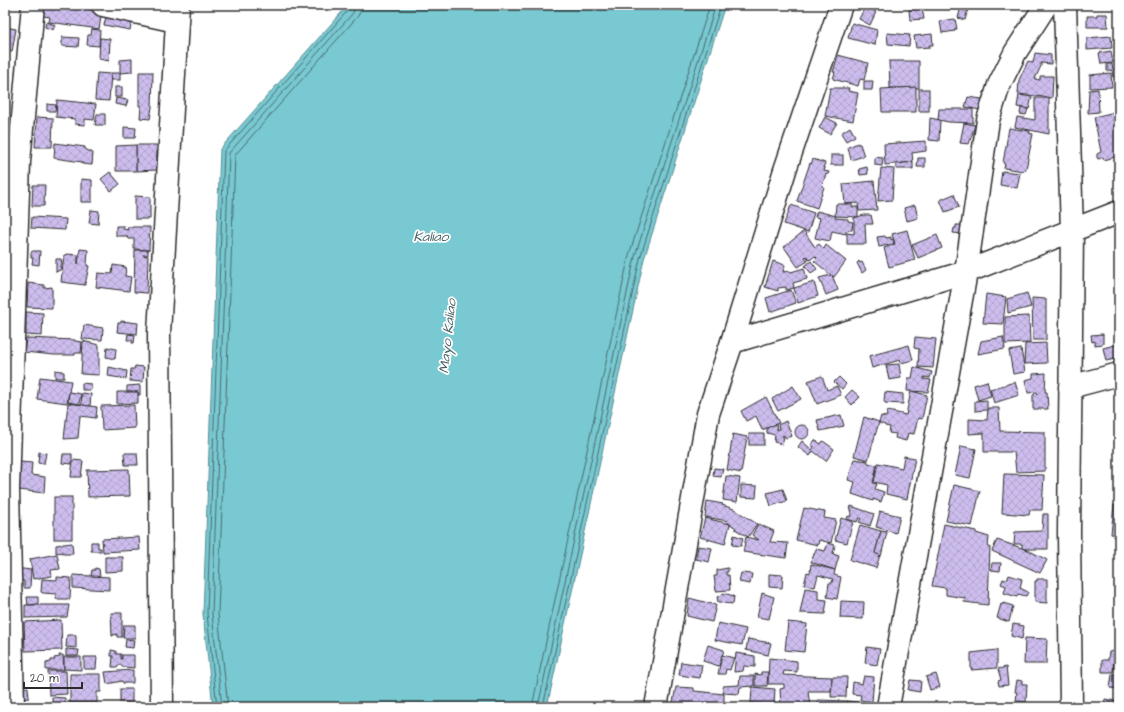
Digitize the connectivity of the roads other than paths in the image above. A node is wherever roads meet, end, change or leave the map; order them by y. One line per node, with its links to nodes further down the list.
1 (33, 5): 13 (street)
2 (103, 5): 6 (street)
3 (841, 5): 10 (street)
4 (1046, 5): 9 (street)
5 (1065, 5): 8 (street)
6 (177, 13): 15 (street)
7 (1119, 212): 8 (street)
8 (1072, 231): 9 (street); 12 (street)
9 (966, 272): 10 (street); 17 (street)
10 (732, 342): 16 (street)
11 (1119, 374): 12 (street)
12 (1070, 387): 18 (street)
13 (7, 489): 14 (street)
14 (13, 707)
15 (162, 707)
16 (656, 707)
17 (888, 707)
18 (1071, 707)

